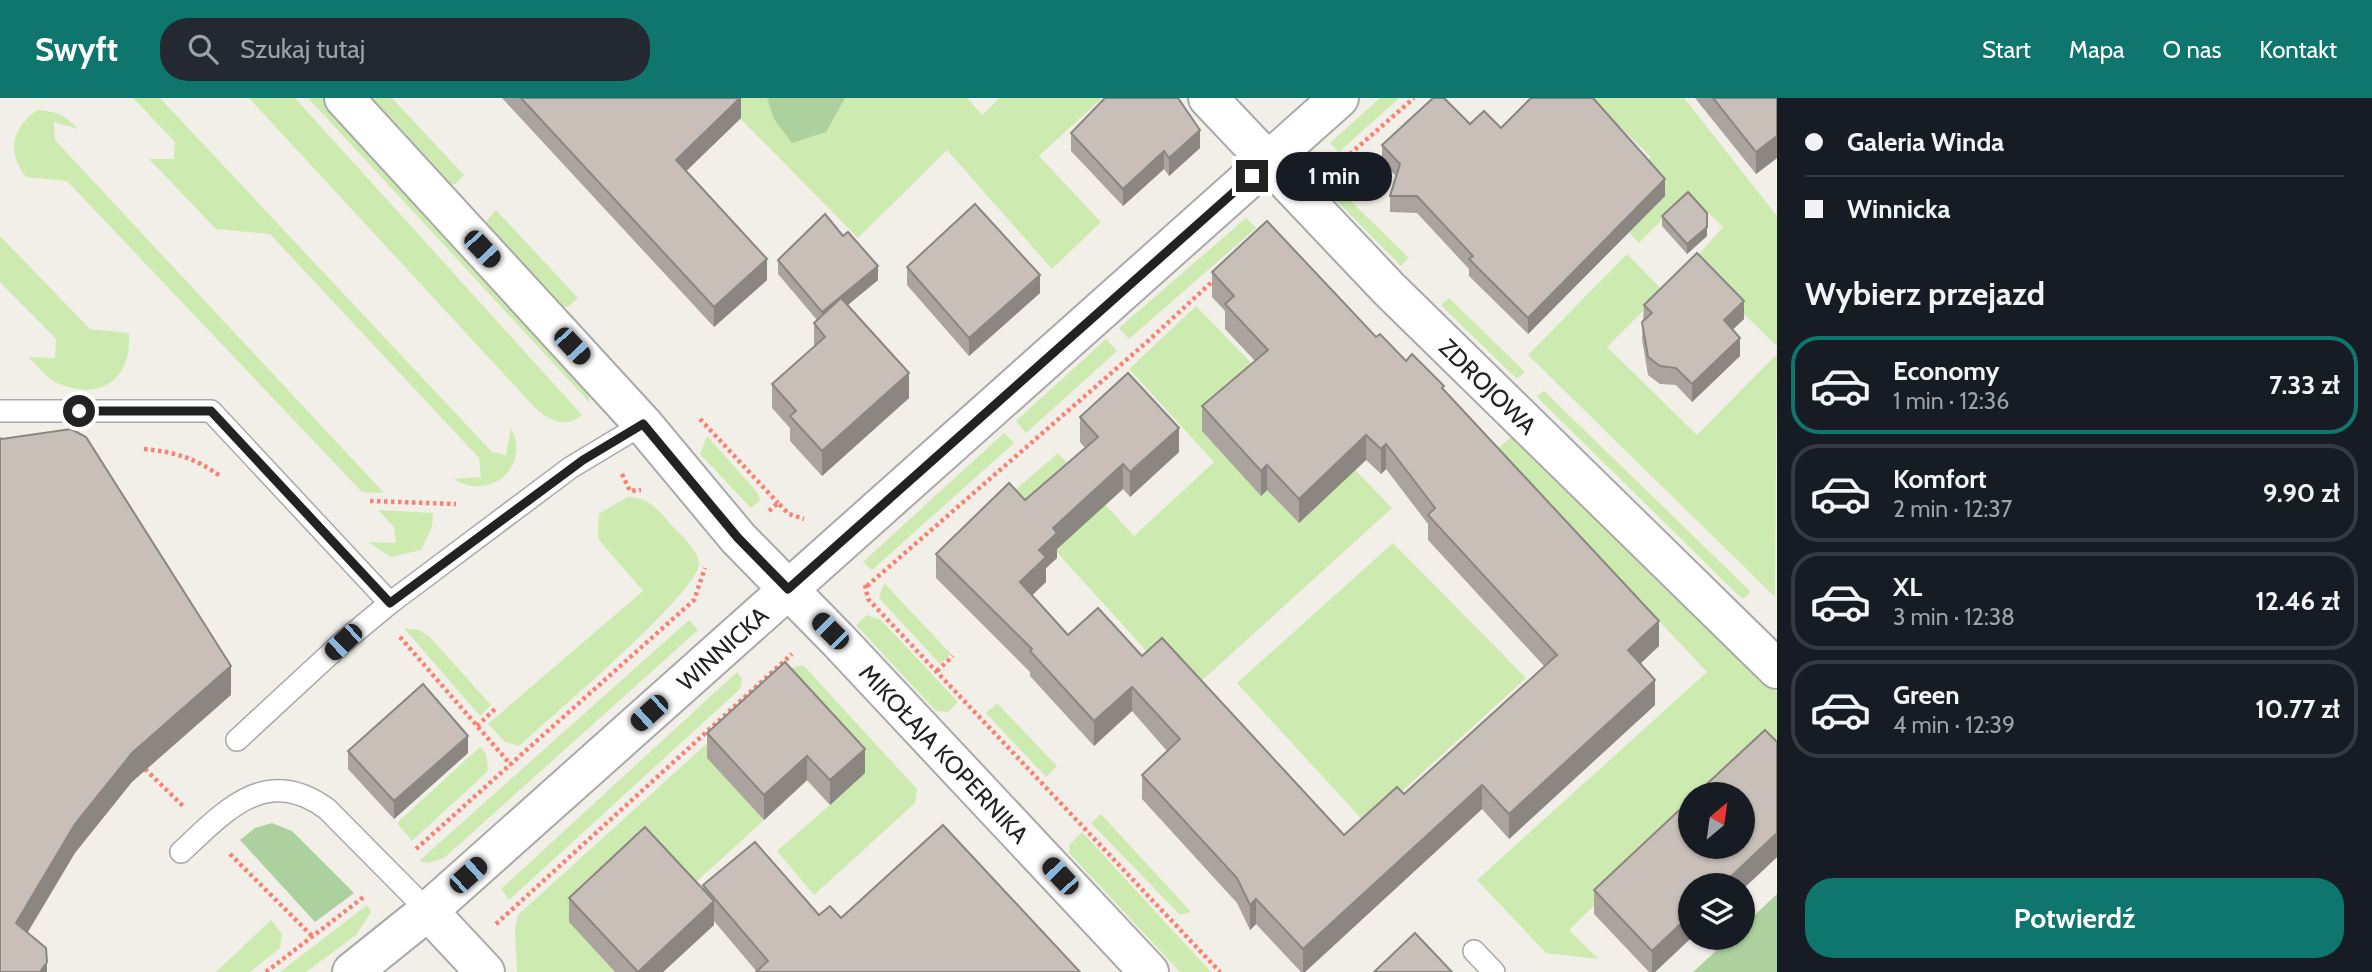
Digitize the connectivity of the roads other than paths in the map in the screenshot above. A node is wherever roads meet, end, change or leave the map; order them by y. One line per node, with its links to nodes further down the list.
1 (344, 98): 6 (street, MIKOŁAJA KOPERNIKA)
2 (1208, 98): 4 (street, ZDROJOWA)
3 (1339, 98): 4 (street, WINNICKA)
4 (1269, 161): 7 (street, WINNICKA); 9 (street, ZDROJOWA)
5 (0, 411): 8 (lane)
6 (643, 424): 7 (street, MIKOŁAJA KOPERNIKA); 8 (lane)
7 (788, 589): 12 (street, WINNICKA); 16 (street, MIKOŁAJA KOPERNIKA)
8 (384, 608): 10 (lane)
9 (1777, 669)
10 (237, 740)
11 (181, 852): 12 (lane)
12 (428, 911): 14 (street, WINNICKA); 15 (street)
13 (1474, 951): 17 (lane)
14 (352, 972)
15 (485, 972)
16 (1149, 972)
17 (1494, 972)

